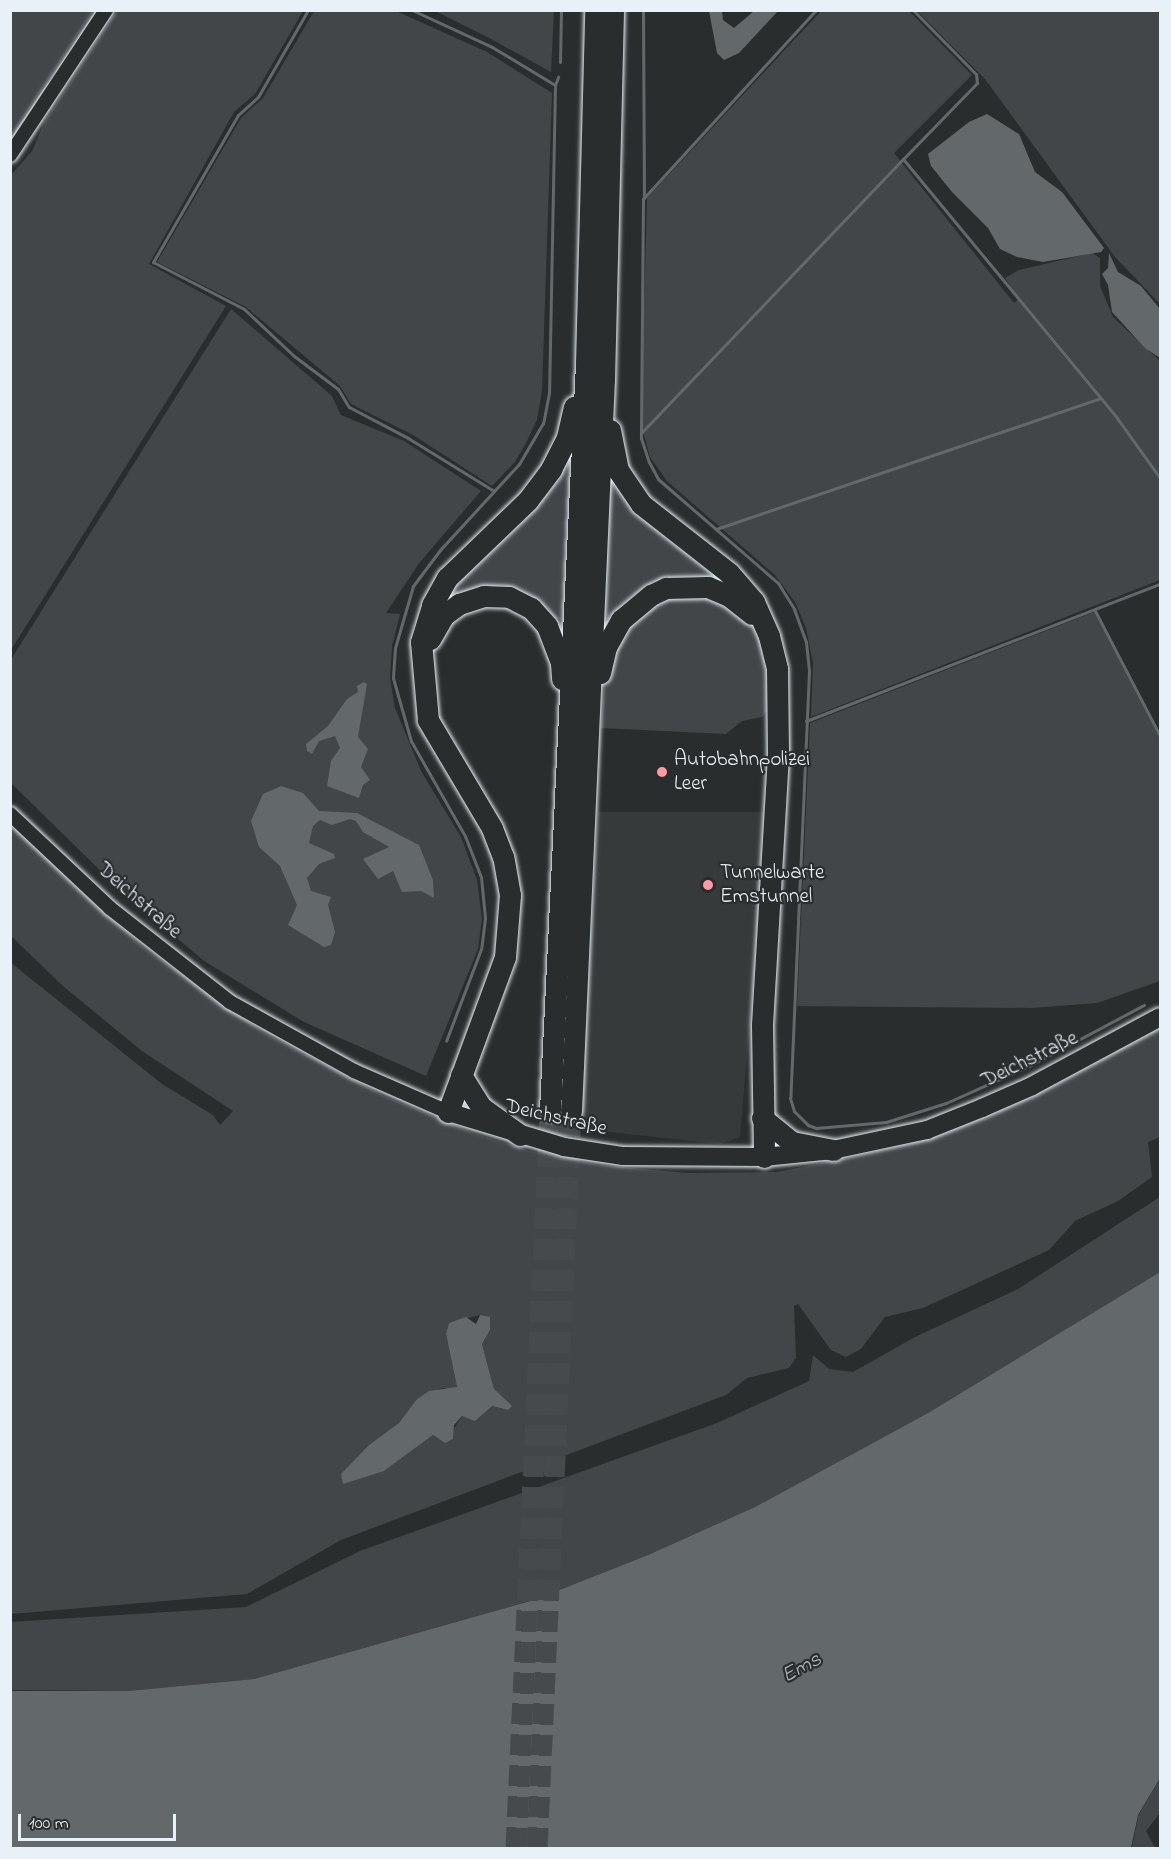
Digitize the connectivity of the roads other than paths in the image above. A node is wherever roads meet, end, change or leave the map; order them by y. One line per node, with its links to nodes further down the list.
1 (106, 10): 4 (street)
2 (595, 10): 5 (highway)
3 (613, 10): 6 (highway)
4 (10, 155)
5 (586, 364): 8 (highway); 10 (highway)
6 (604, 380): 7 (highway); 9 (highway)
7 (769, 636): 9 (highway); 15 (highway)
8 (422, 668): 10 (highway); 13 (highway)
9 (589, 703): 10 (highway)
10 (568, 760)
11 (10, 814): 14 (street, Deichstraße)
12 (1161, 1017): 17 (main road, Deichstraße)
13 (461, 1075): 14 (highway); 16 (highway)
14 (448, 1112): 16 (main road, Deichstraße)
15 (762, 1118): 17 (highway); 18 (highway)
16 (520, 1135): 18 (main road, Deichstraße)
17 (833, 1150): 18 (main road, Deichstraße)
18 (764, 1157)

